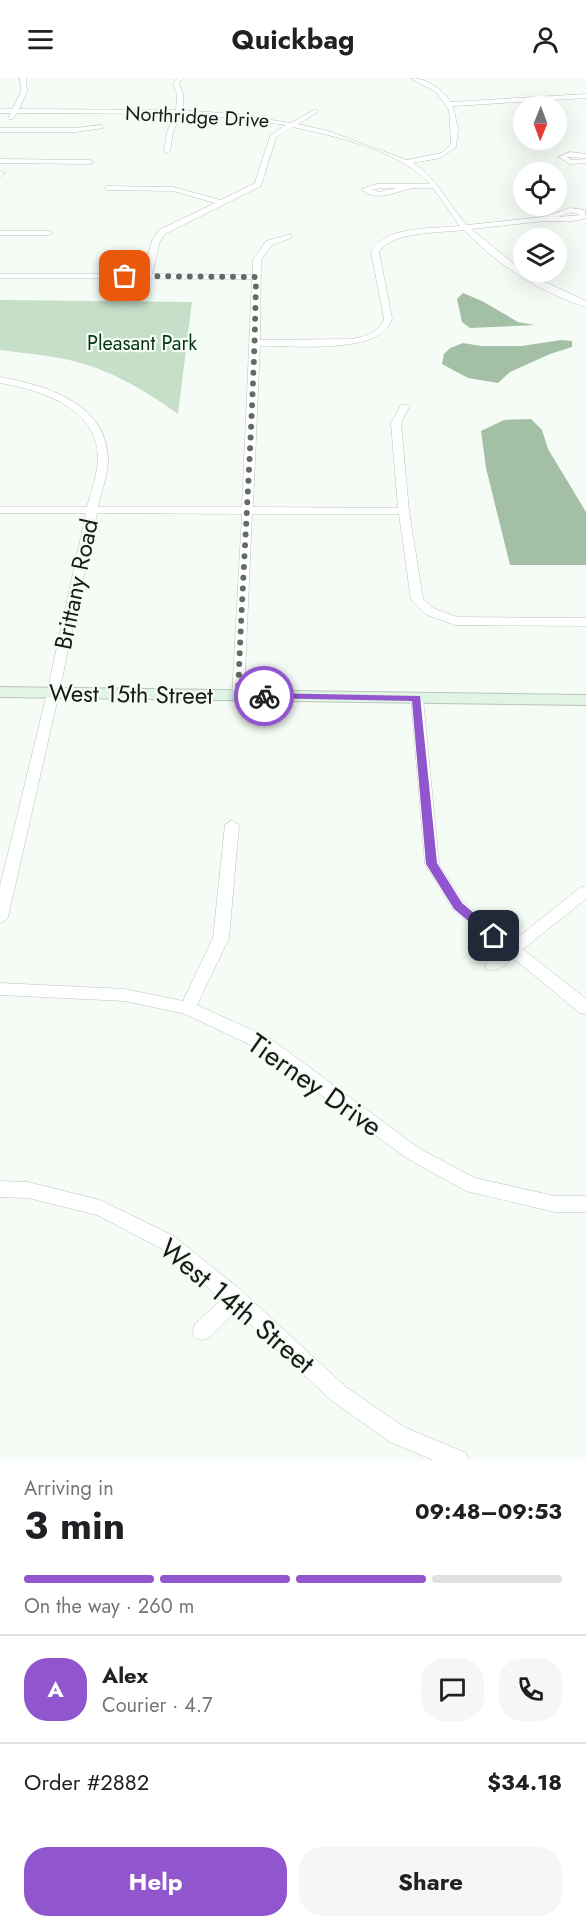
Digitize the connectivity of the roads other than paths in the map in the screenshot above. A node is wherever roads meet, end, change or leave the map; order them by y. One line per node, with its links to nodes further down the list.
1 (23, 78): 7 (street)
2 (180, 78): 9 (street)
3 (413, 78): 5 (street)
4 (586, 96): 5 (street)
5 (451, 104): 17 (street)
6 (0, 111): 7 (street, Northridge Drive)
7 (16, 111): 9 (street, Northridge Drive); 12 (street)
8 (316, 111): 10 (street)
9 (180, 113): 10 (street, Northridge Drive); 13 (street)
10 (291, 124): 17 (street, Northridge Drive); 23 (street)
11 (101, 127): 12 (street)
12 (0, 130)
13 (167, 151)
14 (586, 156): 15 (street)
15 (586, 161)
16 (90, 162): 18 (street)
17 (407, 162): 20 (street, Northridge Drive)
18 (0, 163): 19 (street)
19 (0, 174)
20 (436, 186): 22 (street); 25 (street, Northridge Drive)
21 (109, 188): 23 (street)
22 (405, 188)
23 (221, 202): 30 (street)
24 (544, 219): 25 (street)
25 (466, 228): 32 (street, Northridge Drive); 33 (street)
26 (0, 233): 27 (street)
27 (49, 233)
28 (288, 236): 31 (street)
29 (0, 276): 30 (street)
30 (147, 276): 31 (street)
31 (256, 277): 33 (street)
32 (586, 303)
33 (255, 343): 37 (street)
34 (0, 380): 38 (street, Brittany Road)
35 (404, 407): 39 (street)
36 (0, 510): 38 (street)
37 (245, 510): 38 (street); 39 (street); 43 (street)
38 (93, 511): 42 (street, Brittany Road)
39 (404, 511): 40 (street)
40 (586, 622)
41 (0, 692): 42 (street, West 15th Street)
42 (53, 693): 43 (street, West 15th Street); 48 (street, Brittany Road)
43 (238, 696): 44 (street, West 15th Street)
44 (417, 698): 45 (street, West 15th Street); 49 (street)
45 (586, 700)
46 (232, 825): 52 (street)
47 (586, 891): 49 (street)
48 (0, 917)
49 (513, 951): 50 (street); 53 (street)
50 (493, 965)
51 (0, 989): 52 (street, Tierney Drive)
52 (188, 1008): 55 (street, Tierney Drive)
53 (586, 1008)
54 (0, 1189): 56 (street, West 14th Street)
55 (586, 1204)
56 (236, 1298): 57 (street); 58 (street, West 14th Street)
57 (202, 1331)
58 (459, 1460)

